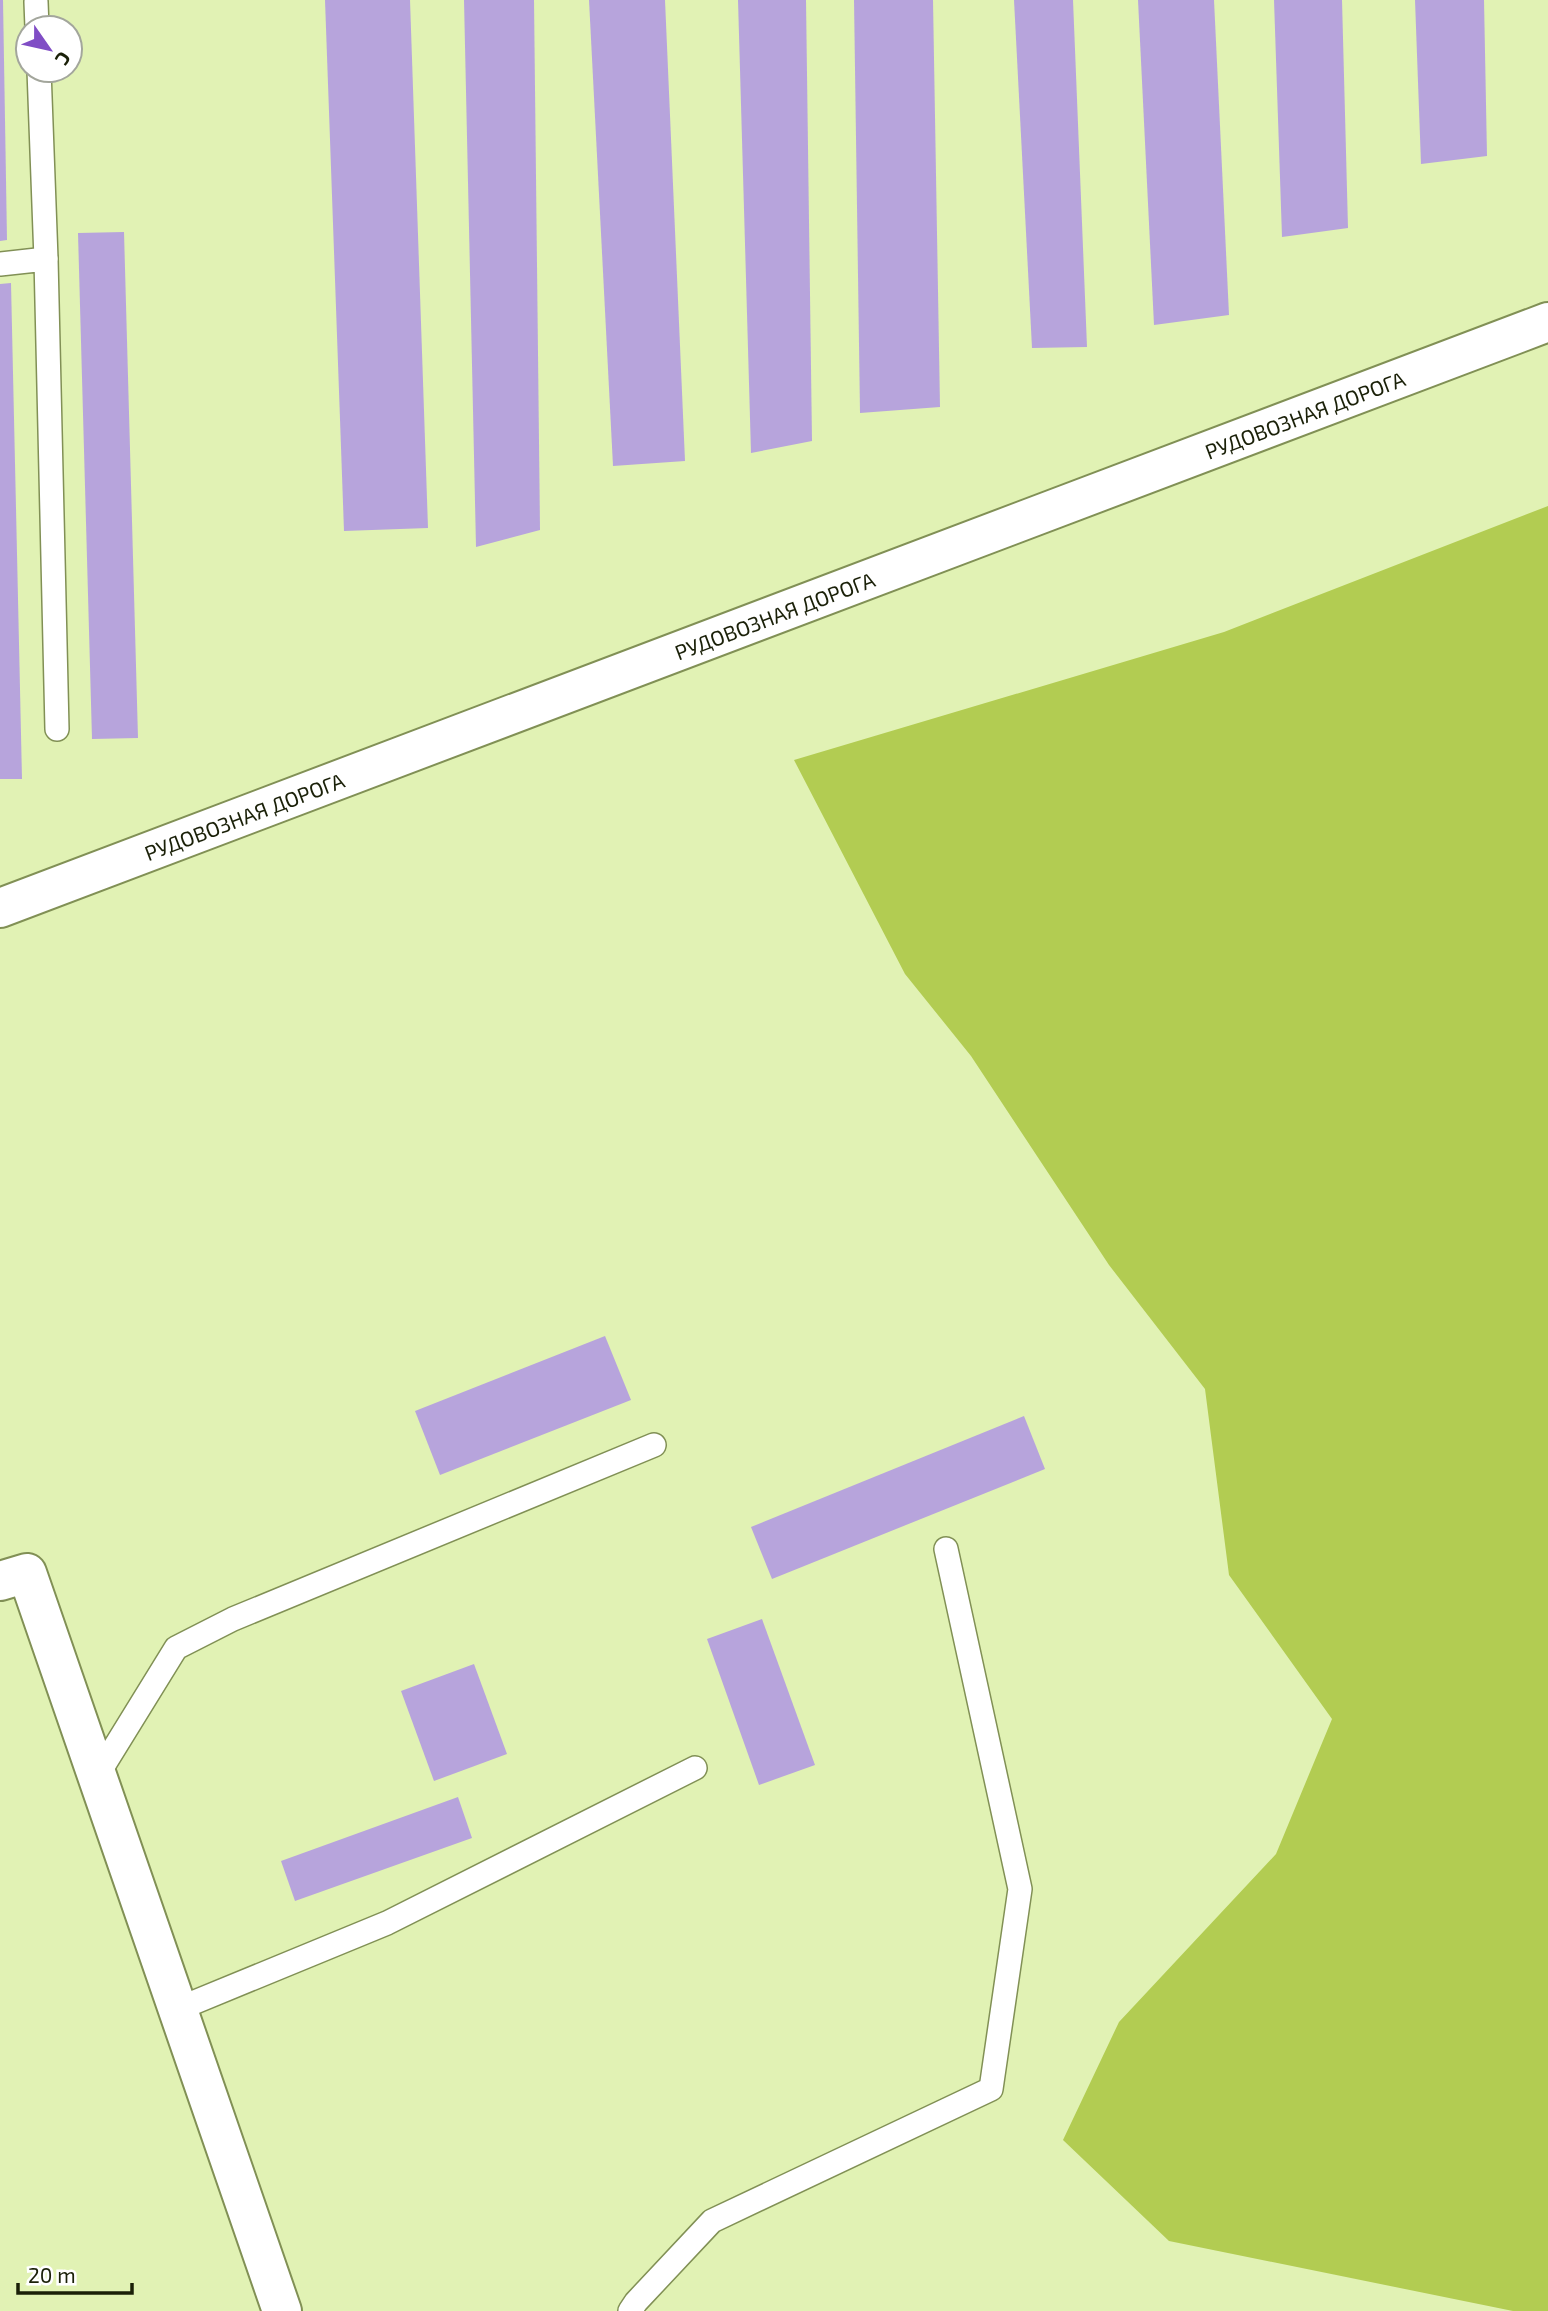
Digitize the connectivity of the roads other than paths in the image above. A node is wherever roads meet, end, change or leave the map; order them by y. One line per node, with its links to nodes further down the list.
1 (36, 2): 2 (lane)
2 (36, 14)
3 (40, 84): 4 (lane)
4 (47, 259): 5 (lane); 7 (lane)
5 (0, 264)
6 (1548, 322): 8 (street, РУДОВОЗНАЯ ДОРОГА)
7 (57, 729)
8 (0, 908)
9 (654, 1444): 13 (lane)
10 (946, 1549): 16 (lane)
11 (0, 1581): 13 (street)
12 (695, 1768): 14 (lane)
13 (97, 1776): 14 (street)
14 (178, 2009): 15 (street)
15 (282, 2311)
16 (630, 2311)

